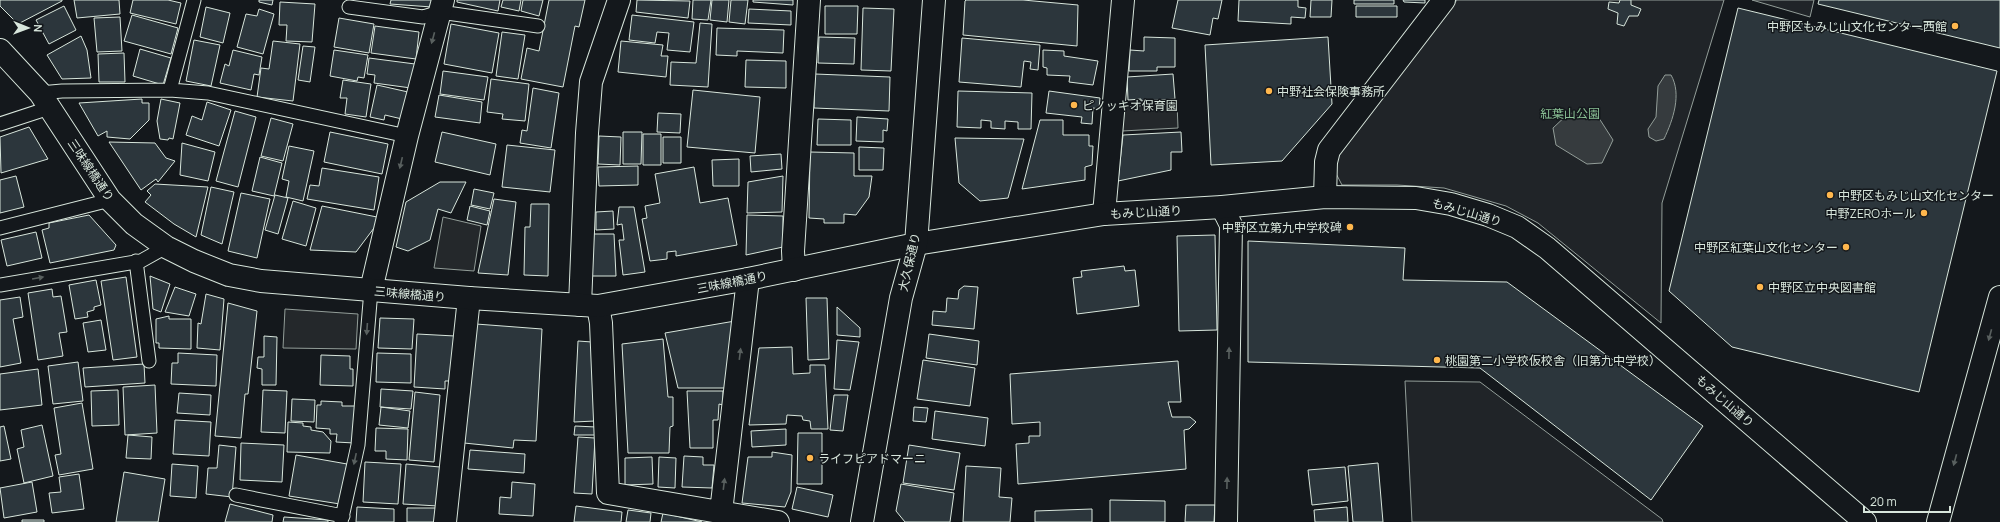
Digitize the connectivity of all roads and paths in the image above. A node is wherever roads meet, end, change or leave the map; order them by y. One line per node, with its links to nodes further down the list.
1 (194, 0): 11 (lane)
2 (619, 0): 29 (street)
3 (809, 0): 23 (street)
4 (934, 0): 20 (street, 大久保通り)
5 (1123, 0): 18 (street)
6 (1444, 0): 15 (street)
7 (442, 6): 8 (lane); 9 (lane); 14 (street, one-way to 14)
8 (349, 7)
9 (538, 26)
10 (0, 50): 12 (street, 三味線橋通り)
11 (170, 90): 12 (lane); 14 (lane)
12 (44, 100): 13 (lane); 16 (street, 三味線橋通り)
13 (0, 124)
14 (407, 136): 26 (street, one-way to 26)
15 (1325, 198): 17 (street, もみじ山通り); 38 (street, もみじ山通り)
16 (110, 200): 19 (lane); 21 (street, 三味線橋通り)
17 (1222, 207): 18 (street, もみじ山通り); 37 (street, one-way to 17)
18 (1104, 214): 20 (street, もみじ山通り)
19 (0, 228)
20 (916, 244): 23 (street, 三味線橋通り); 36 (street, 大久保通り)
21 (166, 247): 22 (lane); 26 (street, 三味線橋通り)
22 (136, 261): 25 (lane, one-way to 22); 30 (lane)
23 (794, 270): 24 (street, 三味線橋通り)
24 (748, 280): 29 (street, 三味線橋通り); 32 (street, one-way to 24)
25 (0, 285)
26 (371, 290): 28 (street, 三味線橋通り); 33 (lane, one-way to 33)
27 (2000, 297): 39 (street, one-way to 39)
28 (470, 298): 29 (street, 三味線橋通り); 34 (street)
29 (589, 305): 32 (street)
30 (149, 361)
31 (236, 495): 33 (lane)
32 (720, 517): 35 (street)
33 (342, 519)
34 (445, 522)
35 (778, 522)
36 (862, 522)
37 (1226, 522)
38 (1865, 522)
39 (1938, 522)

